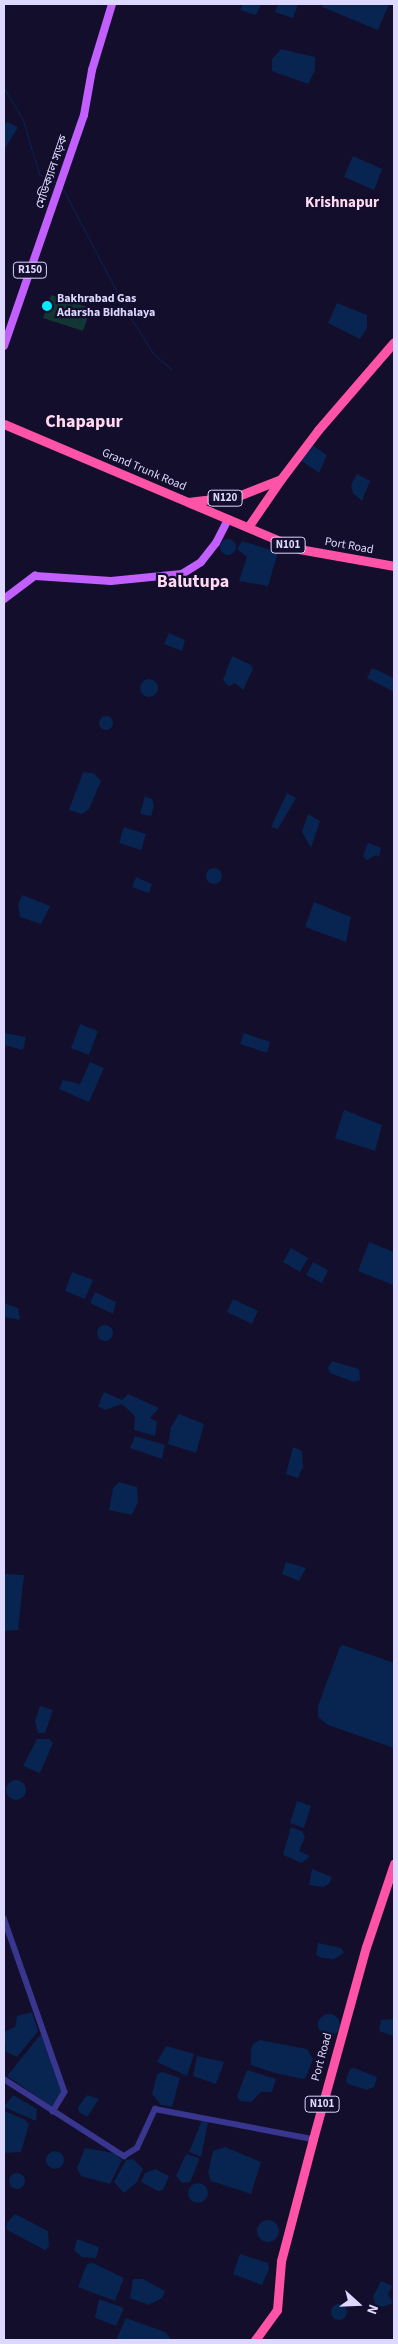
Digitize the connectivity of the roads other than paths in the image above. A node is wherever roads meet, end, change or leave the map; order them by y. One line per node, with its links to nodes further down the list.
1 (112, 4): 3 (main road, মেডিক্যাল সড়ক / R150)
2 (394, 342): 5 (highway)
3 (4, 346)
4 (4, 424): 6 (highway, Grand Trunk Road / N120)
5 (281, 479): 6 (highway, Grand Trunk Road / N120); 8 (highway)
6 (188, 502): 7 (highway, Port Road / N101)
7 (228, 519): 8 (highway, Port Road / N101); 10 (main road)
8 (248, 527): 9 (highway, Port Road / N101)
9 (394, 566)
10 (4, 599)
11 (394, 1864): 15 (highway, Port Road / N101)
12 (4, 1918): 14 (street)
13 (4, 2078): 14 (street)
14 (53, 2112): 15 (street)
15 (313, 2139): 16 (highway, Port Road / N101)
16 (255, 2340)

